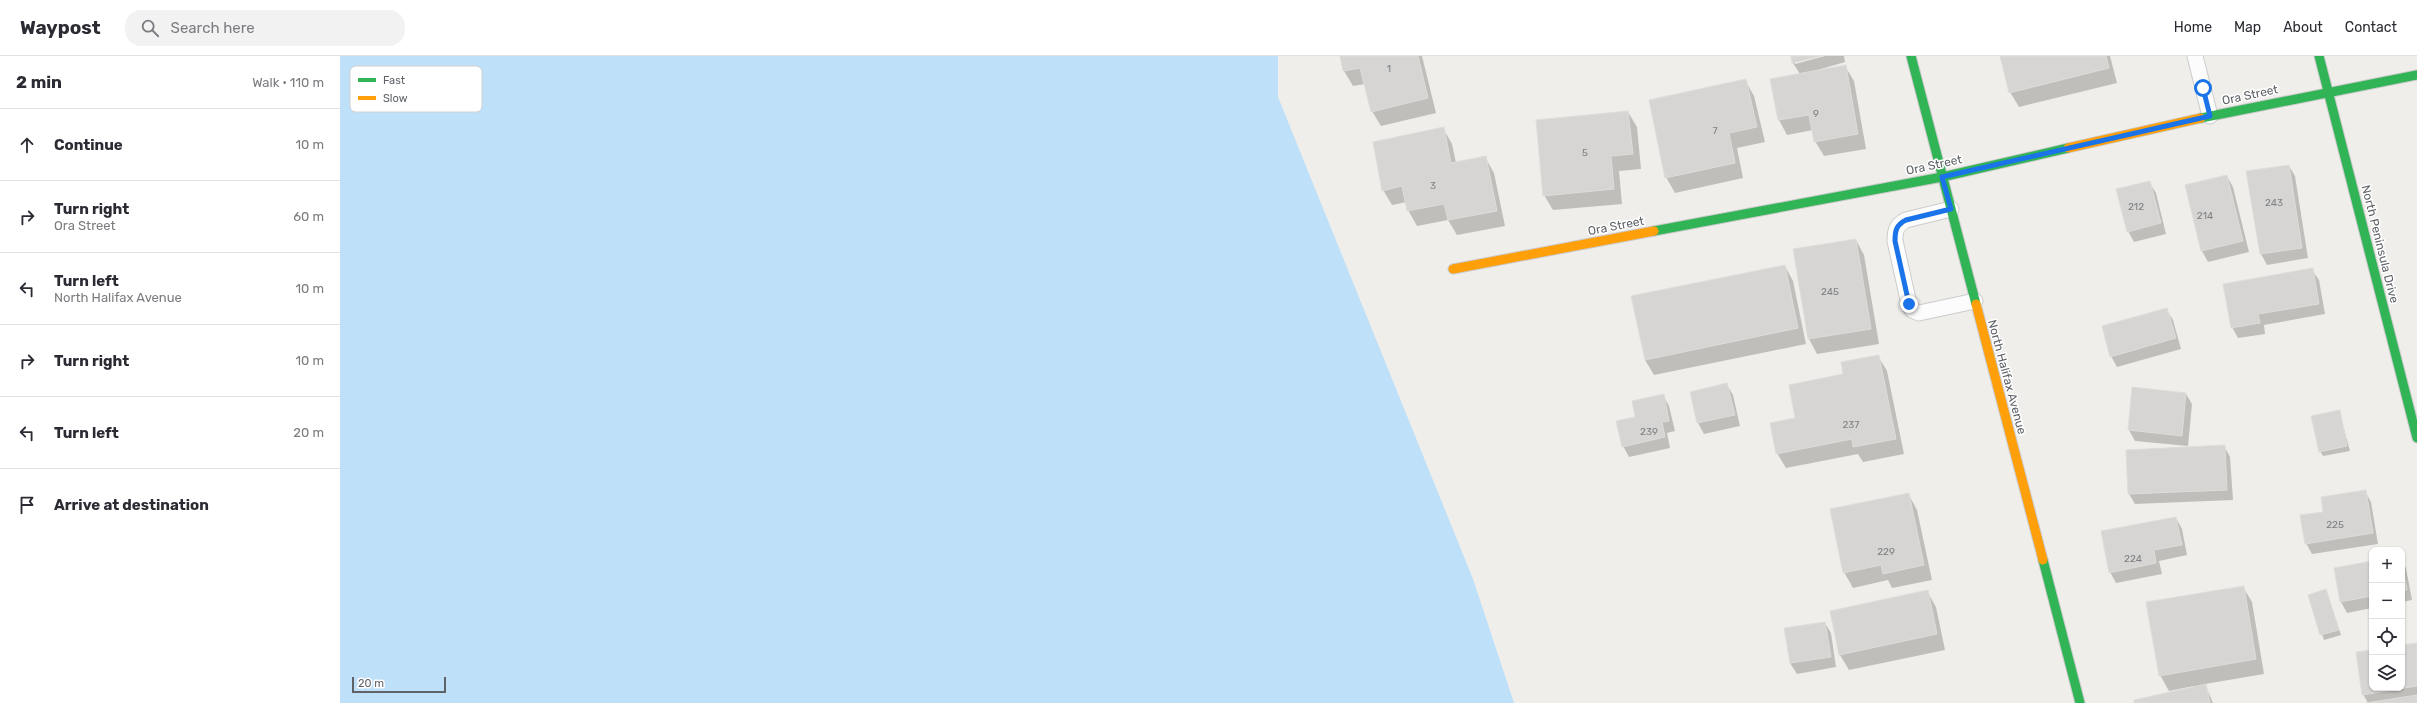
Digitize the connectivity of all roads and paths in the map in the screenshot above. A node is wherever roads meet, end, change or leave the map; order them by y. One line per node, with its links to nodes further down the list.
1 (1911, 56): 7 (street, North Halifax Avenue)
2 (2195, 56): 6 (lane)
3 (2319, 56): 5 (street, North Peninsula Drive)
4 (2417, 75): 5 (street, Ora Street)
5 (2328, 91): 6 (street, Ora Street); 11 (street, North Peninsula Drive)
6 (2210, 116): 7 (street, Ora Street)
7 (1942, 177): 8 (street, North Halifax Avenue); 9 (street, Ora Street)
8 (1951, 209): 10 (street, North Halifax Avenue); 10 (lane)
9 (1453, 269)
10 (1975, 301): 12 (street, North Halifax Avenue)
11 (2417, 438)
12 (2080, 703)

